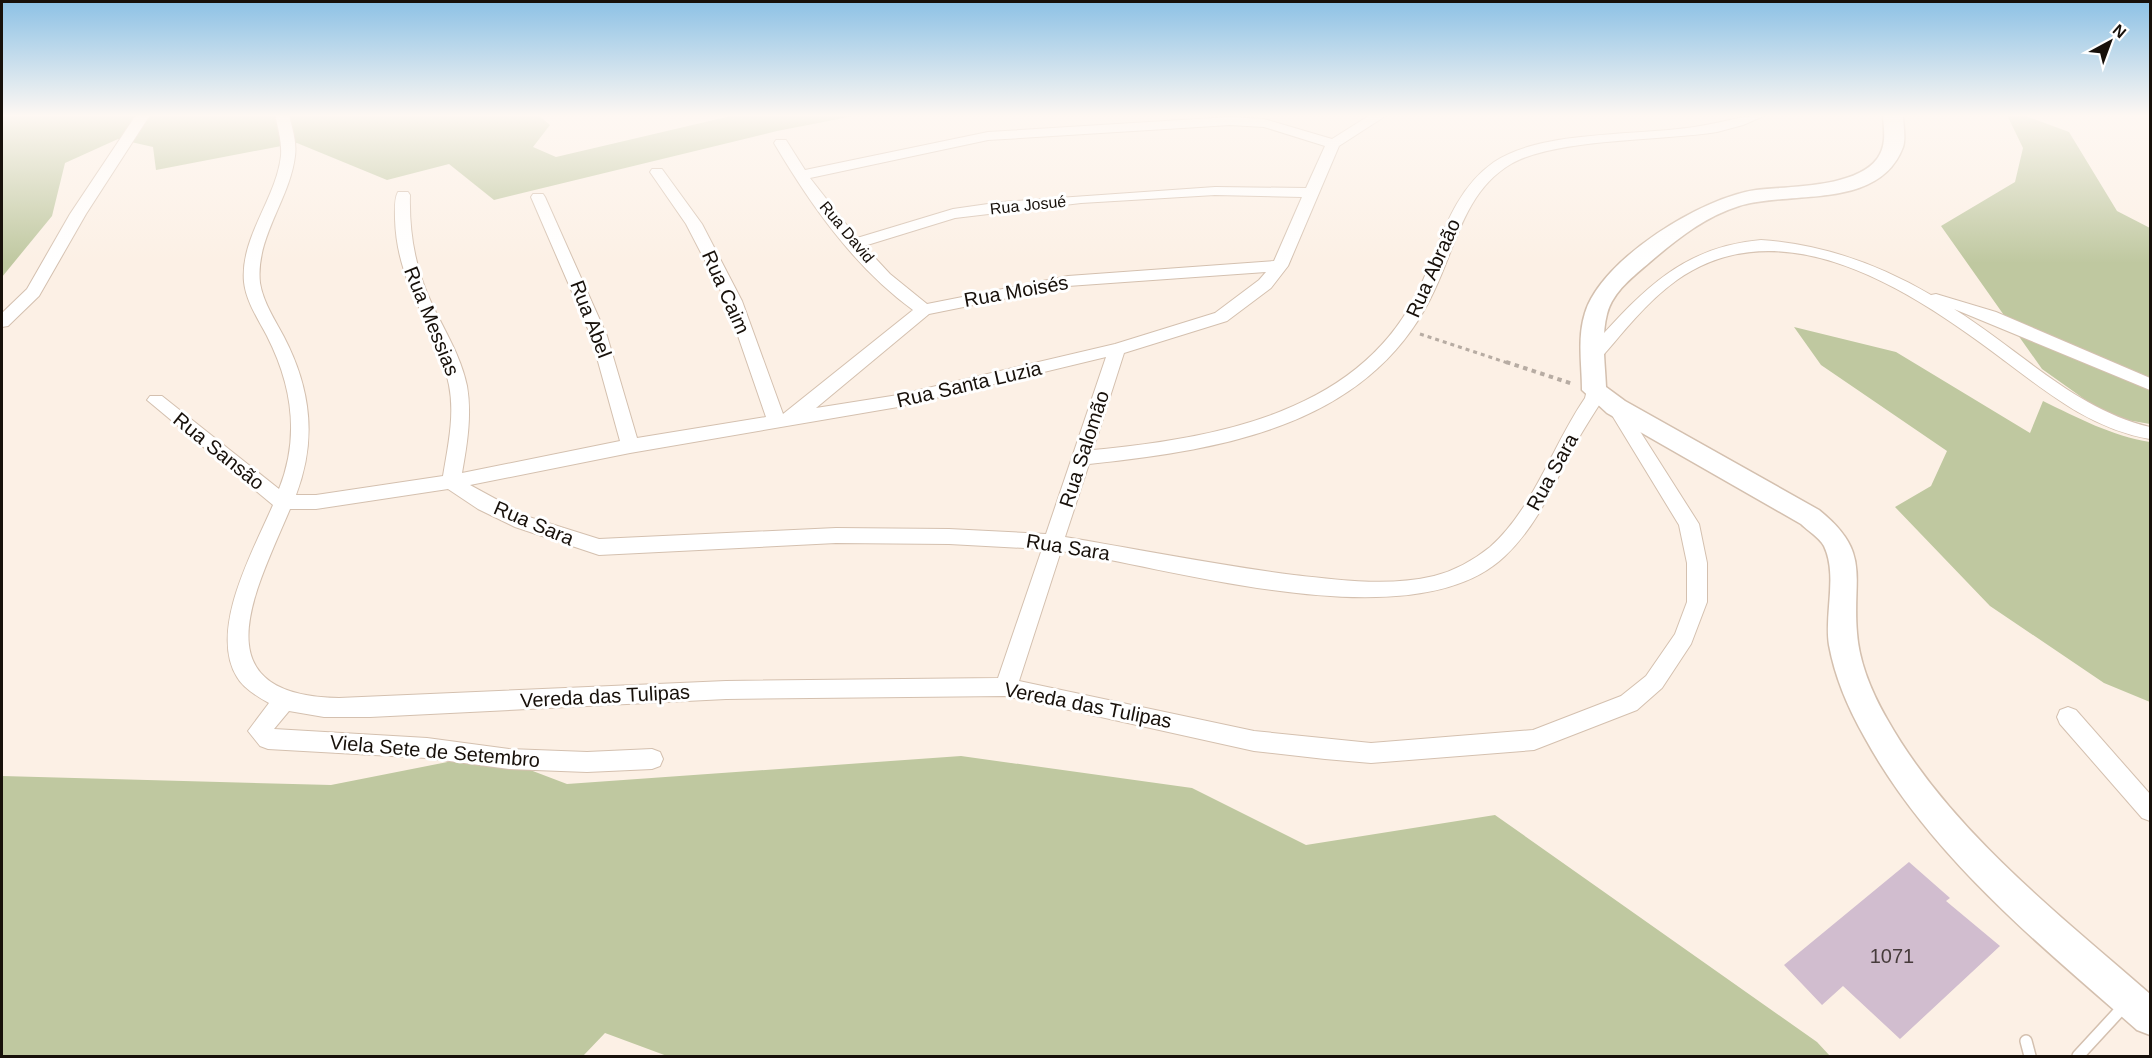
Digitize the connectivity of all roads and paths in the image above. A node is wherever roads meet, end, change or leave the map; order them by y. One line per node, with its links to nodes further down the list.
1 (111, 164): 17 (street)
2 (286, 164): 29 (street)
3 (793, 164): 9 (street, Rua David)
4 (852, 164): 9 (street)
5 (1325, 164): 10 (street, Rua Santa Luzia)
6 (1501, 164): 18 (street, Rua Abraão)
7 (1883, 164): 20 (main road)
8 (657, 172): 24 (street, Rua Caim)
9 (800, 176): 13 (street, Rua David)
10 (1313, 193): 13 (street, Rua Josué); 14 (street, Rua Santa Luzia)
11 (403, 195): 28 (street, Rua Messias)
12 (538, 197): 26 (street, Rua Abel)
13 (855, 244): 16 (street, Rua David)
14 (1280, 266): 16 (street, Rua Moisés); 19 (street, Rua Santa Luzia)
15 (1916, 294): 20 (street); 21 (street); 25 (street)
16 (924, 310): 24 (street, Rua Moisés)
17 (2, 322)
18 (1405, 329): 22 (path); 27 (street, Rua Abraão)
19 (1117, 349): 24 (street, Rua Santa Luzia); 27 (street, Rua Salomão)
20 (1592, 357): 22 (main road)
21 (2151, 384)
22 (1605, 399): 30 (street, Rua Sara); 31 (street, Vereda das Tulipas); 36 (main road)
23 (156, 400): 29 (street, Rua Sansão)
24 (784, 420): 26 (street, Rua Santa Luzia)
25 (2151, 433)
26 (630, 446): 28 (street, Rua Santa Luzia)
27 (1082, 458): 30 (street, Rua Salomão)
28 (451, 482): 29 (street); 30 (street, Rua Sara)
29 (283, 502): 32 (street)
30 (1054, 541): 31 (street, Rua Salomão)
31 (1006, 687): 32 (street, Vereda das Tulipas)
32 (283, 702): 34 (street, Viela Sete de Setembro)
33 (2068, 717): 35 (street)
34 (652, 759)
35 (2151, 810)
36 (2140, 1009): 39 (lane)
37 (2026, 1041): 38 (lane)
38 (2030, 1056)
39 (2078, 1056)

